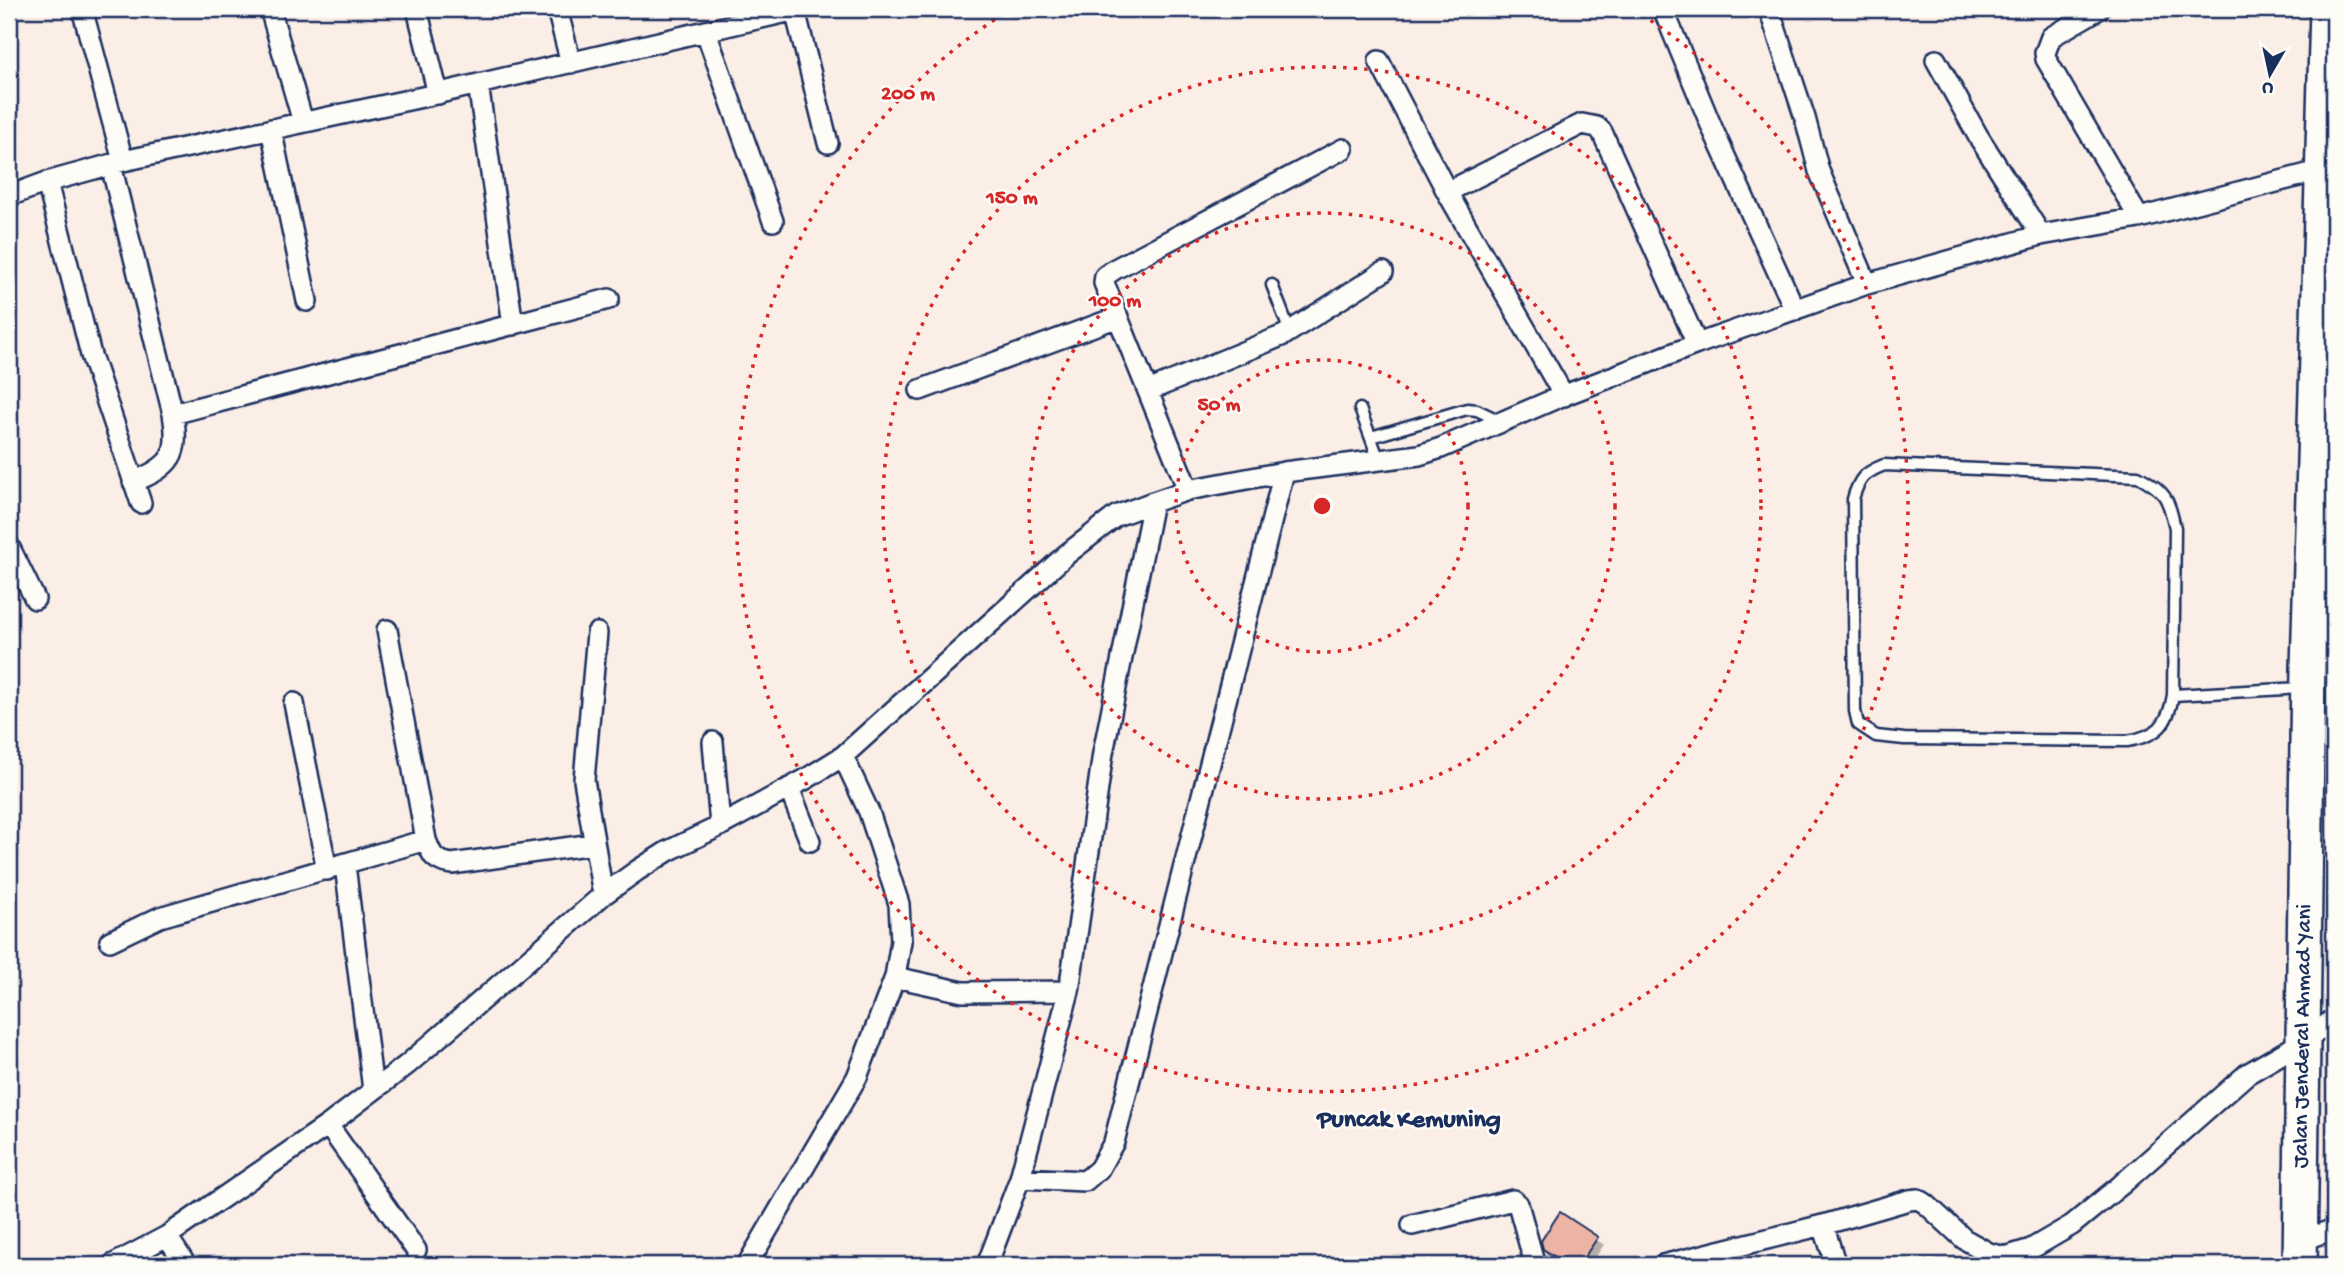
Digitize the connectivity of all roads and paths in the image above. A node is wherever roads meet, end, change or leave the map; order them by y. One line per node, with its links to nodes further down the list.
1 (270, 9): 17 (street)
2 (417, 9): 16 (street)
3 (558, 9): 14 (street)
4 (798, 9): 9 (street); 19 (street)
5 (1663, 9): 34 (street)
6 (1769, 9): 30 (street)
7 (2099, 9): 26 (street)
8 (2329, 14): 22 (highway, Jalan Jenderal Ahmad Yani)
9 (743, 15): 11 (street)
10 (84, 16): 21 (street)
11 (706, 32): 14 (street); 27 (street)
12 (1936, 60): 28 (street)
13 (1379, 61): 24 (street)
14 (571, 63): 15 (street)
15 (478, 85): 16 (street); 36 (street)
16 (438, 94): 17 (street)
17 (303, 122): 18 (street)
18 (271, 129): 21 (street); 33 (street)
19 (828, 143)
20 (1343, 149): 35 (street)
21 (117, 163): 23 (street); 43 (street)
22 (2329, 169): 26 (street); 56 (highway, Jalan Jenderal Ahmad Yani)
23 (47, 182): 25 (street); 48 (street)
24 (1447, 192): 38 (street); 41 (street)
25 (9, 196)
26 (2139, 218): 28 (street)
27 (773, 221)
28 (2041, 235): 30 (street)
29 (1383, 272): 37 (street)
30 (1867, 284): 34 (street)
31 (1272, 285): 37 (lane)
32 (609, 299): 36 (street)
33 (307, 301)
34 (1795, 310): 38 (street)
35 (1118, 317): 39 (street); 40 (street)
36 (513, 324): 43 (street)
37 (1290, 332): 40 (street)
38 (1697, 344): 41 (street)
39 (920, 390)
40 (1148, 391): 49 (street)
41 (1564, 396): 44 (street)
42 (1360, 409): 45 (lane)
43 (173, 414): 48 (street)
44 (1502, 422): 45 (lane); 46 (street)
45 (1371, 437): 46 (lane)
46 (1379, 460): 47 (street)
47 (1284, 472): 49 (street); 75 (street)
48 (134, 482): 51 (street)
49 (1188, 490): 50 (street)
50 (1153, 502): 60 (street); 70 (street)
51 (141, 503)
52 (11, 556): 53 (street)
53 (35, 599)
54 (387, 630): 63 (street)
55 (597, 633): 65 (street)
56 (2308, 688): 57 (lane); 72 (highway, Jalan Jenderal Ahmad Yani)
57 (2173, 695): 57 (lane)
58 (294, 704): 66 (street)
59 (713, 742): 62 (street)
60 (843, 756): 61 (street); 69 (street)
61 (789, 788): 62 (street); 64 (street)
62 (720, 826): 67 (street)
63 (426, 840): 65 (street); 66 (street)
64 (810, 841)
65 (593, 844): 67 (street)
66 (336, 868): 68 (street); 73 (street)
67 (603, 895): 73 (street)
68 (110, 941)
69 (895, 977): 70 (street); 86 (street)
70 (1069, 991): 75 (street)
71 (2334, 1018): 72 (street)
72 (2304, 1041): 80 (street); 82 (highway, Jalan Jenderal Ahmad Yani)
73 (373, 1090): 74 (street)
74 (328, 1125): 79 (street); 81 (street)
75 (1020, 1178): 87 (street)
76 (1412, 1225): 88 (street)
77 (1823, 1225): 80 (street); 83 (street); 90 (street)
78 (2334, 1229): 82 (street)
79 (167, 1236): 84 (street); 85 (street)
80 (1964, 1239): 91 (street)
81 (416, 1250)
82 (2300, 1253)
83 (1712, 1259): 89 (street)
84 (112, 1265)
85 (186, 1265)
86 (747, 1265)
87 (987, 1265)
88 (1535, 1265)
89 (1663, 1265)
90 (1836, 1265)
91 (1981, 1265)

